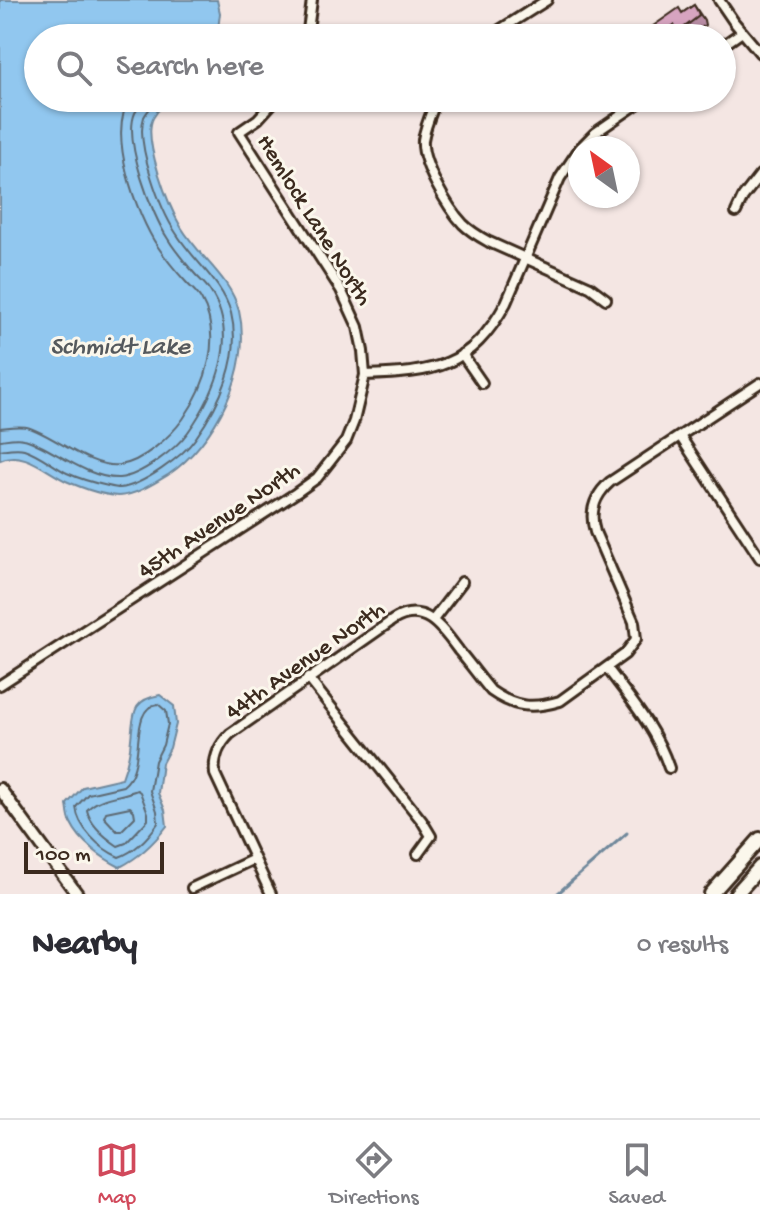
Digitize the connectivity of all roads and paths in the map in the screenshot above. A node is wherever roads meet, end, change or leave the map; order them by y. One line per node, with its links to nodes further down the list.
1 (312, 0): 4 (street)
2 (547, 0): 5 (street)
3 (719, 0): 6 (street)
4 (309, 24)
5 (509, 24)
6 (742, 32): 7 (street); 8 (street)
7 (736, 36)
8 (760, 53)
9 (264, 112): 19 (street, Hemlock Lane North)
10 (432, 112): 16 (street)
11 (626, 112): 12 (street)
12 (592, 136)
13 (568, 166): 16 (street)
14 (760, 175): 15 (street)
15 (736, 212)
16 (524, 258): 17 (street); 18 (street)
17 (606, 299)
18 (462, 354): 19 (street); 20 (street)
19 (365, 375): 28 (street, 45th Avenue North)
20 (482, 383)
21 (760, 383): 22 (street)
22 (680, 436): 23 (street); 26 (street)
23 (760, 558)
24 (462, 582): 25 (street)
25 (433, 620): 26 (street); 27 (street, 44th Avenue North)
26 (607, 668): 29 (street)
27 (308, 678): 32 (street); 33 (street, 44th Avenue North)
28 (0, 685)
29 (669, 768)
30 (0, 789): 36 (street)
31 (760, 839): 38 (main road)
32 (418, 854)
33 (254, 859): 35 (street); 37 (street)
34 (760, 867): 39 (main road)
35 (192, 888)
36 (77, 894)
37 (271, 894)
38 (711, 894)
39 (736, 894)

